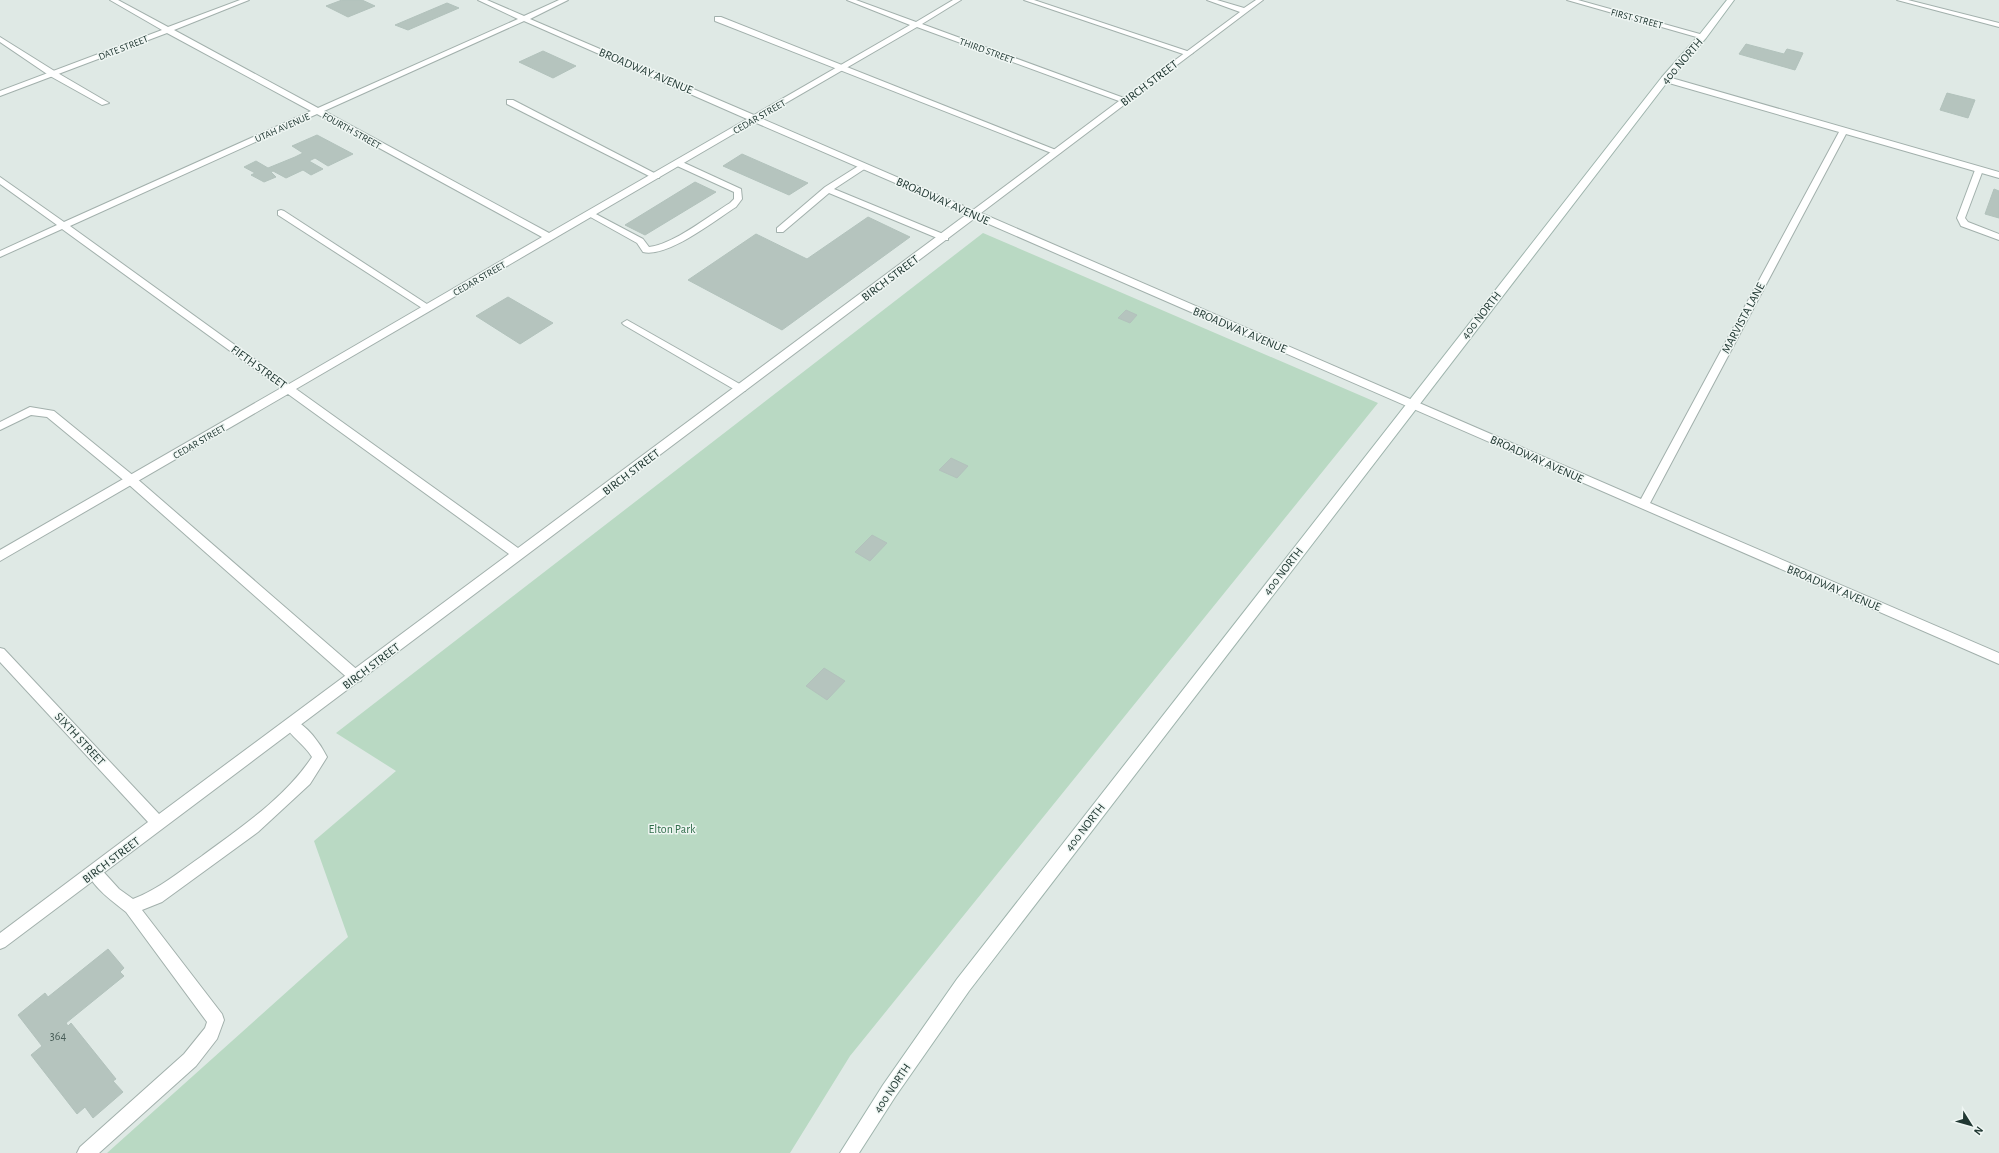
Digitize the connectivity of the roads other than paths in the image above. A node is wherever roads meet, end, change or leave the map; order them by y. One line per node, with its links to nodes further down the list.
1 (113, 0): 18 (street, FOURTH STREET)
2 (246, 0): 18 (street, DATE STREET)
3 (481, 0): 14 (street, BROADWAY AVENUE)
4 (565, 0): 14 (street, UTAH AVENUE)
5 (850, 0): 16 (street, THIRD STREET)
6 (958, 0): 16 (street, CEDAR STREET)
7 (1027, 0): 21 (street)
8 (1210, 0): 13 (street)
9 (1260, 0): 13 (street, BIRCH STREET)
10 (1570, 0): 19 (street, FIRST STREET)
11 (1731, 0): 19 (street, 400 NORTH)
12 (1900, 0): 17 (street)
13 (1245, 11): 21 (street, BIRCH STREET)
14 (524, 18): 29 (street, UTAH AVENUE); 30 (street, BROADWAY AVENUE)
15 (718, 19): 22 (street)
16 (917, 24): 22 (street, CEDAR STREET); 26 (street, THIRD STREET)
17 (1999, 25)
18 (168, 30): 23 (street, DATE STREET); 29 (street, FOURTH STREET)
19 (1703, 36): 24 (street, 400 NORTH)
20 (0, 39): 23 (street)
21 (1189, 53): 26 (street, BIRCH STREET)
22 (841, 68): 30 (street, CEDAR STREET); 32 (street)
23 (53, 74): 25 (street, DATE STREET); 28 (street)
24 (1665, 79): 31 (street); 53 (street, 400 NORTH)
25 (0, 94)
26 (1125, 101): 32 (street, BIRCH STREET)
27 (510, 102): 37 (street)
28 (105, 103)
29 (317, 111): 43 (street, UTAH AVENUE); 45 (street, FOURTH STREET)
30 (754, 119): 33 (street, CEDAR STREET); 34 (street, BROADWAY AVENUE)
31 (1844, 130): 35 (street); 56 (street, MARVISTA LANE)
32 (1057, 152): 42 (street, BIRCH STREET)
33 (678, 163): 37 (street, CEDAR STREET); 41 (street)
34 (863, 166): 39 (street); 42 (street, BROADWAY AVENUE)
35 (1979, 170): 36 (street); 46 (street)
36 (1999, 175)
37 (656, 176): 41 (street, CEDAR STREET)
38 (0, 180): 43 (street, FIFTH STREET)
39 (828, 189): 44 (street); 47 (street)
40 (281, 213): 49 (street)
41 (589, 214): 45 (street, CEDAR STREET)
42 (973, 214): 47 (street, BIRCH STREET); 53 (street, BROADWAY AVENUE)
43 (63, 225): 48 (street, UTAH AVENUE); 51 (street, FIFTH STREET)
44 (780, 230)
45 (549, 237): 49 (street, CEDAR STREET)
46 (1999, 237)
47 (945, 238): 52 (street, BIRCH STREET)
48 (0, 254)
49 (428, 308): 51 (street, CEDAR STREET)
50 (627, 323): 52 (street)
51 (289, 389): 55 (street, CEDAR STREET); 57 (street, FIFTH STREET)
52 (741, 389): 57 (street, BIRCH STREET)
53 (1412, 404): 56 (street, BROADWAY AVENUE); 68 (street, 400 NORTH)
54 (0, 426): 55 (street)
55 (131, 480): 58 (street, CEDAR STREET); 61 (street)
56 (1643, 505): 60 (street, BROADWAY AVENUE)
57 (519, 555): 61 (street, BIRCH STREET)
58 (0, 556)
59 (0, 653): 63 (street, SIXTH STREET)
60 (1999, 659)
61 (356, 677): 62 (street, BIRCH STREET)
62 (292, 725): 63 (street, BIRCH STREET); 65 (street)
63 (159, 824): 64 (street, BIRCH STREET)
64 (94, 872): 65 (street); 66 (street, BIRCH STREET)
65 (131, 907): 67 (street)
66 (0, 942)
67 (86, 1153)
68 (849, 1153)

